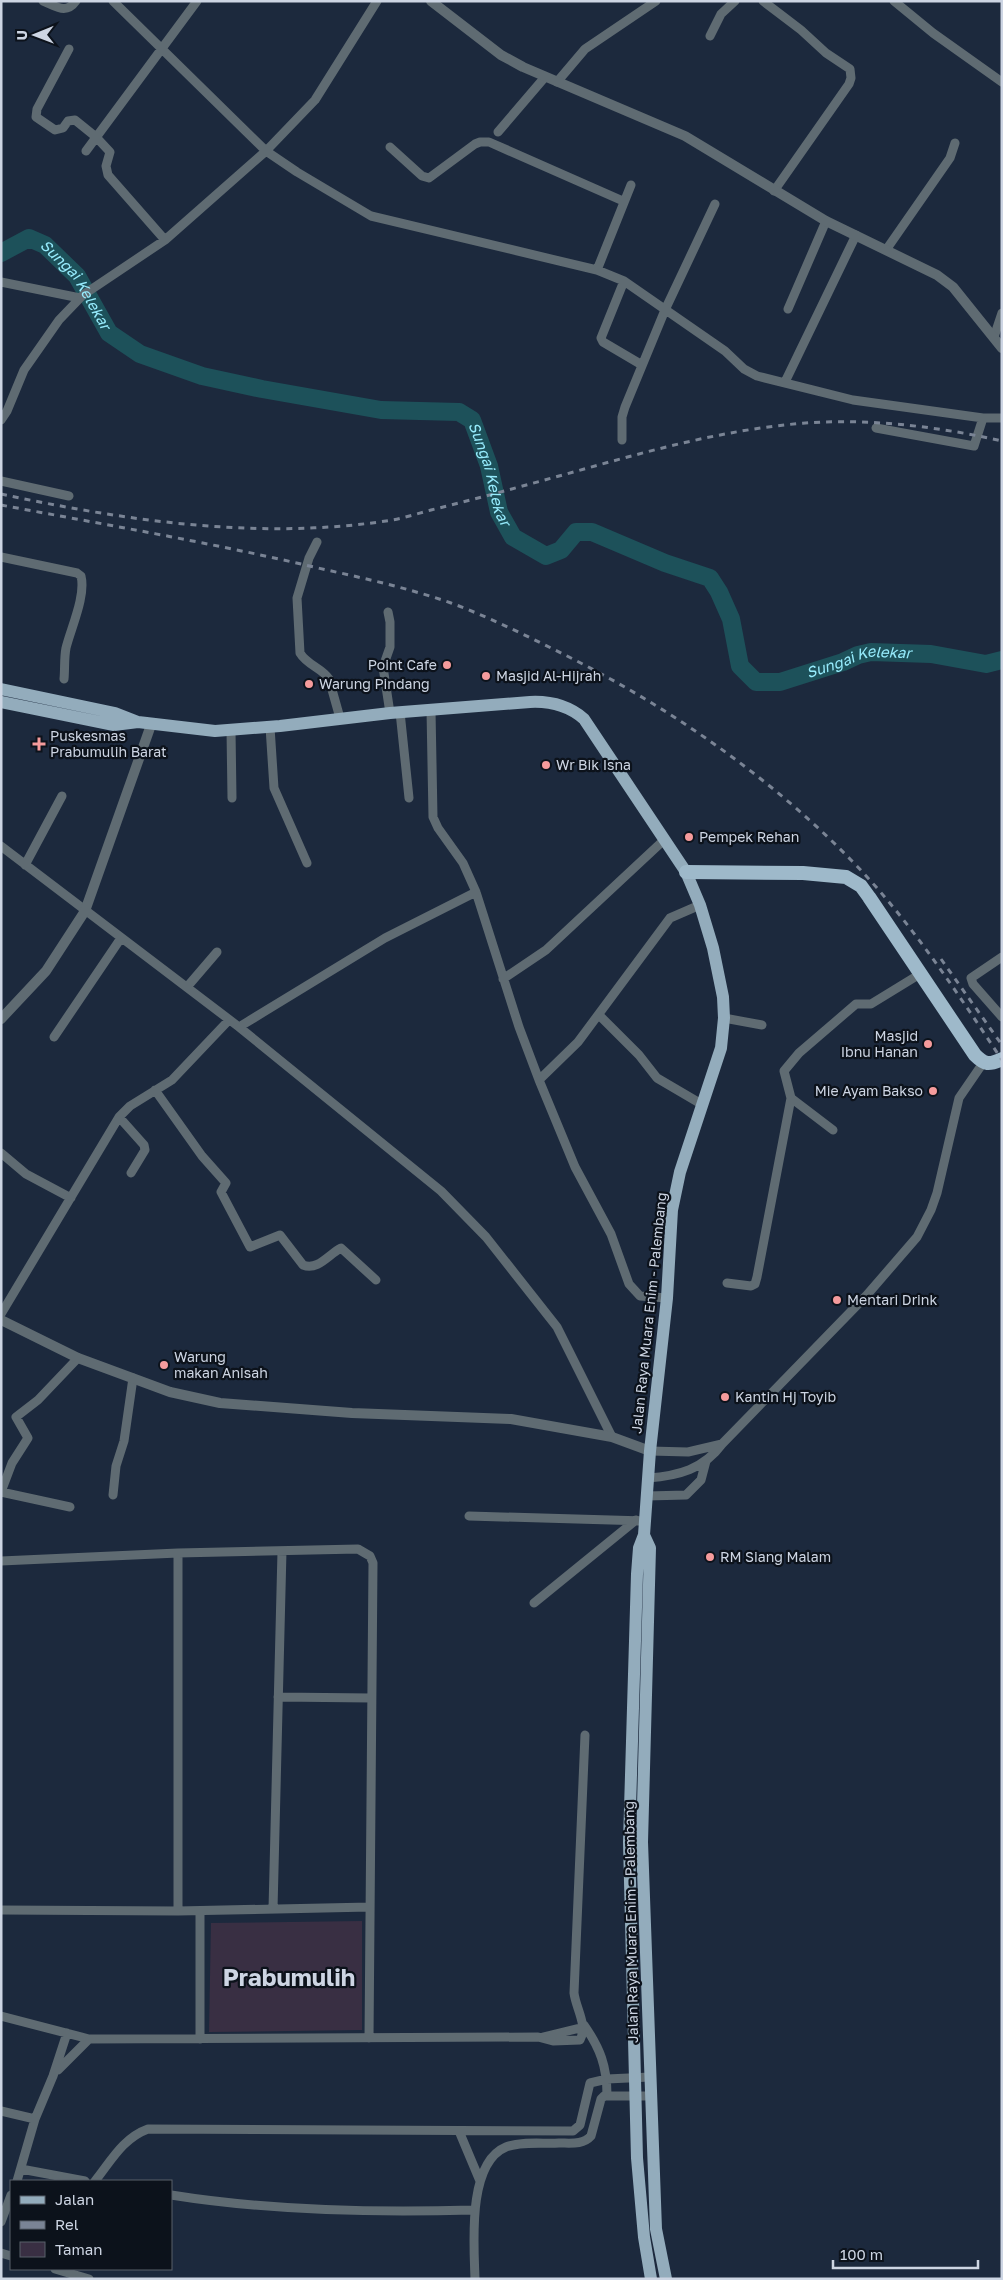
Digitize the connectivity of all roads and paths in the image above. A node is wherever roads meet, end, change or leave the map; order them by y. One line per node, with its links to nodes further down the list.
1 (43, 1): 2 (street)
2 (76, 1)
3 (113, 1): 12 (street)
4 (197, 1): 12 (street)
5 (378, 1): 22 (street)
6 (431, 1): 14 (street)
7 (656, 1): 15 (street)
8 (734, 1): 11 (street)
9 (763, 1): 24 (street)
10 (894, 1): 16 (street)
11 (710, 36)
12 (161, 48): 18 (street); 22 (street)
13 (69, 49): 18 (street)
14 (545, 77): 15 (street); 17 (street)
15 (557, 82): 24 (street)
16 (1002, 82)
17 (498, 132)
18 (96, 137): 21 (street); 29 (street)
19 (955, 143): 30 (street)
20 (390, 147): 25 (street)
21 (86, 151)
22 (266, 151): 29 (street); 31 (street)
23 (631, 185): 25 (street)
24 (774, 191): 27 (street)
25 (624, 201): 31 (street)
26 (716, 204): 36 (street)
27 (826, 221): 28 (street); 35 (street)
28 (856, 236): 30 (street); 41 (street)
29 (165, 240): 34 (street)
30 (886, 250): 38 (street)
31 (597, 270): 32 (street)
32 (624, 281): 36 (street); 40 (street)
33 (1, 282): 34 (street)
34 (82, 296): 44 (street)
35 (788, 309)
36 (664, 310): 40 (street); 41 (street)
37 (1002, 313): 38 (street)
38 (994, 338): 39 (street)
39 (1002, 348)
40 (642, 365): 46 (street)
41 (785, 382): 42 (street)
42 (983, 418): 43 (street); 45 (street)
43 (1002, 418)
44 (1, 420)
45 (876, 428)
46 (622, 440)
47 (1, 481): 48 (street)
48 (69, 496)
49 (317, 542): 57 (street)
50 (1, 557): 52 (street)
51 (388, 612): 56 (street)
52 (64, 679)
53 (1, 689): 58 (main road, Jalan Raya Muara Enim - Palembang)
54 (1, 702): 58 (main road, Jalan Raya Muara Enim - Palembang)
55 (431, 710): 56 (main road, Jalan Raya Muara Enim - Palembang); 65 (main road, Jalan Raya Muara Enim - Palembang); 70 (street)
56 (395, 713): 57 (main road, Jalan Raya Muara Enim - Palembang); 64 (street)
57 (340, 718): 60 (main road, Jalan Raya Muara Enim - Palembang)
58 (138, 722): 59 (main road, Jalan Raya Muara Enim - Palembang)
59 (152, 725): 61 (main road, Jalan Raya Muara Enim - Palembang); 72 (street)
60 (270, 727): 61 (main road, Jalan Raya Muara Enim - Palembang); 67 (street)
61 (232, 730): 63 (street)
62 (62, 796): 68 (street)
63 (232, 798)
64 (409, 798)
65 (664, 840): 69 (main road, Jalan Raya Muara Enim - Palembang); 77 (street)
66 (1, 846): 68 (street)
67 (307, 863)
68 (25, 864): 72 (street)
69 (686, 872): 71 (main road, Jalan Raya Muara Enim - Palembang); 76 (highway)
70 (476, 892): 77 (street); 85 (street)
71 (700, 905): 79 (street); 81 (main road, Jalan Raya Muara Enim - Palembang)
72 (84, 911): 73 (street); 82 (street)
73 (122, 938): 78 (street); 86 (street)
74 (217, 952): 78 (street)
75 (1002, 956): 80 (street)
76 (920, 974): 88 (highway); 91 (street)
77 (503, 979): 89 (street)
78 (187, 988): 83 (street)
79 (598, 1016): 89 (street); 92 (street)
80 (1002, 1017)
81 (724, 1018): 84 (street); 92 (main road, Jalan Raya Muara Enim - Palembang)
82 (1, 1019)
83 (229, 1020): 85 (street); 90 (street)
84 (762, 1025)
85 (239, 1027): 105 (street)
86 (54, 1037)
87 (1002, 1059): 88 (highway)
88 (983, 1063): 106 (street)
89 (539, 1080): 100 (street)
90 (155, 1090): 93 (street); 98 (street)
91 (791, 1098): 94 (street); 99 (street)
92 (703, 1105): 100 (main road, Jalan Raya Muara Enim - Palembang)
93 (120, 1118): 96 (street); 97 (street)
94 (833, 1130)
95 (1, 1153): 97 (street)
96 (132, 1172)
97 (70, 1198): 101 (street)
98 (376, 1280)
99 (727, 1283)
100 (667, 1298): 107 (main road, Jalan Raya Muara Enim - Palembang)
101 (1, 1314)
102 (1, 1320): 103 (street)
103 (78, 1358): 104 (street); 110 (street)
104 (133, 1378): 105 (street); 111 (street)
105 (612, 1437): 107 (street)
106 (722, 1444): 107 (street); 108 (street)
107 (650, 1451): 109 (main road, Jalan Raya Muara Enim - Palembang)
108 (706, 1462): 109 (street); 112 (street)
109 (648, 1478): 112 (main road, Jalan Raya Muara Enim - Palembang)
110 (1, 1492): 113 (street)
111 (114, 1495)
112 (647, 1496): 115 (main road, Jalan Raya Muara Enim - Palembang)
113 (70, 1507)
114 (469, 1516): 115 (street)
115 (640, 1520): 116 (main road, Jalan Raya Muara Enim - Palembang); 120 (street)
116 (644, 1535): 137 (main road, Jalan Raya Muara Enim - Palembang); 138 (main road, Jalan Raya Muara Enim - Palembang)
117 (282, 1551): 118 (street); 121 (street); 122 (street)
118 (178, 1553): 119 (street); 128 (street)
119 (1, 1561)
120 (534, 1603)
121 (278, 1697): 122 (street); 126 (street)
122 (371, 1698): 124 (street)
123 (585, 1735): 130 (street)
124 (370, 1908): 126 (street); 133 (street)
125 (1, 1910): 128 (street)
126 (273, 1910): 127 (street)
127 (200, 1911): 128 (street); 135 (street)
128 (178, 1912)
129 (1, 2016): 131 (street)
130 (584, 2026): 132 (street); 132 (street); 139 (street)
131 (67, 2033): 134 (street); 136 (street)
132 (543, 2037): 133 (street)
133 (369, 2038): 135 (street)
134 (89, 2039): 135 (street); 136 (street)
135 (200, 2039)
136 (53, 2076): 144 (street)
137 (650, 2077): 138 (street); 141 (main road, Jalan Raya Muara Enim - Palembang)
138 (636, 2078): 139 (street); 142 (main road, Jalan Raya Muara Enim - Palembang)
139 (607, 2079): 140 (street); 145 (street)
140 (607, 2095): 142 (street); 150 (street)
141 (651, 2096): 142 (street); 159 (main road, Jalan Raya Muara Enim - Palembang)
142 (637, 2097): 158 (main road, Jalan Raya Muara Enim - Palembang)
143 (1, 2111): 144 (street)
144 (35, 2119): 146 (street)
145 (459, 2131): 149 (street); 150 (street)
146 (21, 2169): 147 (street); 148 (street)
147 (17, 2180)
148 (80, 2180)
149 (96, 2180)
150 (480, 2181): 153 (street)
151 (172, 2195): 153 (street)
152 (7, 2199): 154 (street)
153 (473, 2210): 157 (street)
154 (1, 2222)
155 (58, 2270): 156 (street)
156 (89, 2279)
157 (475, 2279)
158 (651, 2279)
159 (666, 2279)

